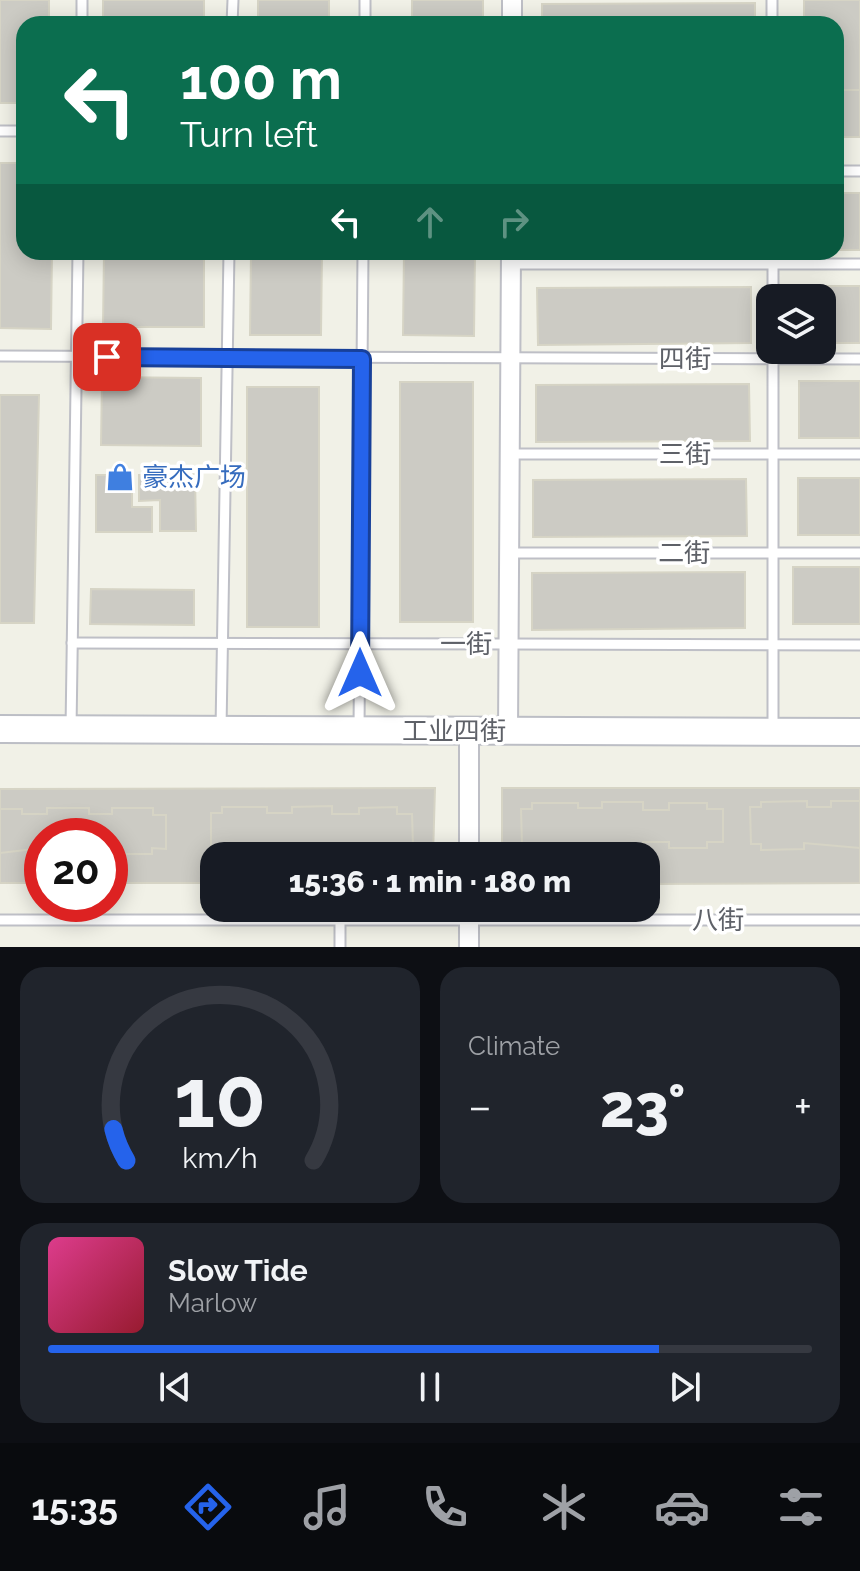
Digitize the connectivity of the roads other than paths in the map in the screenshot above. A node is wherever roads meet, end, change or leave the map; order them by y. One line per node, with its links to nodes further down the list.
1 (78, 260): 12 (lane)
2 (229, 260): 13 (lane)
3 (363, 260): 15 (lane)
4 (511, 260): 17 (street)
5 (598, 260): 7 (lane)
6 (773, 260): 7 (lane)
7 (773, 264): 8 (lane); 9 (lane)
8 (860, 264)
9 (773, 284)
10 (756, 355): 17 (lane, 四街)
11 (0, 356): 12 (lane, 四街)
12 (77, 356): 13 (lane, 四街); 25 (lane)
13 (227, 358): 15 (lane, 四街); 26 (lane)
14 (836, 358): 16 (lane, 四街)
15 (362, 359): 17 (lane, 四街); 27 (lane)
16 (860, 359)
17 (510, 360): 19 (street)
18 (773, 364): 20 (lane)
19 (509, 454): 20 (lane, 三街); 22 (street)
20 (773, 454): 21 (lane, 三街); 23 (lane)
21 (860, 454)
22 (509, 553): 23 (lane, 二街); 28 (street)
23 (773, 553): 24 (lane, 二街); 29 (lane)
24 (860, 553)
25 (72, 643): 26 (lane, 一街); 32 (lane)
26 (222, 643): 27 (lane, 一街); 33 (lane)
27 (360, 644): 28 (lane, 一街); 34 (lane)
28 (509, 644): 29 (lane, 一街); 36 (street)
29 (773, 645): 30 (lane, 一街); 37 (lane)
30 (860, 645)
31 (0, 729): 32 (street, 工业四街)
32 (71, 730): 33 (street, 工业四街)
33 (221, 730): 34 (street, 工业四街)
34 (359, 730): 35 (street, 工业四街)
35 (469, 730): 36 (street, 工业四街); 39 (street)
36 (508, 731): 37 (street, 工业四街)
37 (773, 731): 38 (street, 工业四街)
38 (860, 732)
39 (469, 842)
40 (660, 917): 43 (lane, 八街)
41 (0, 920): 42 (lane, 八街)
42 (200, 920)
43 (860, 920)
44 (340, 922): 46 (lane)
45 (469, 922): 47 (street)
46 (340, 947)
47 (469, 947)

